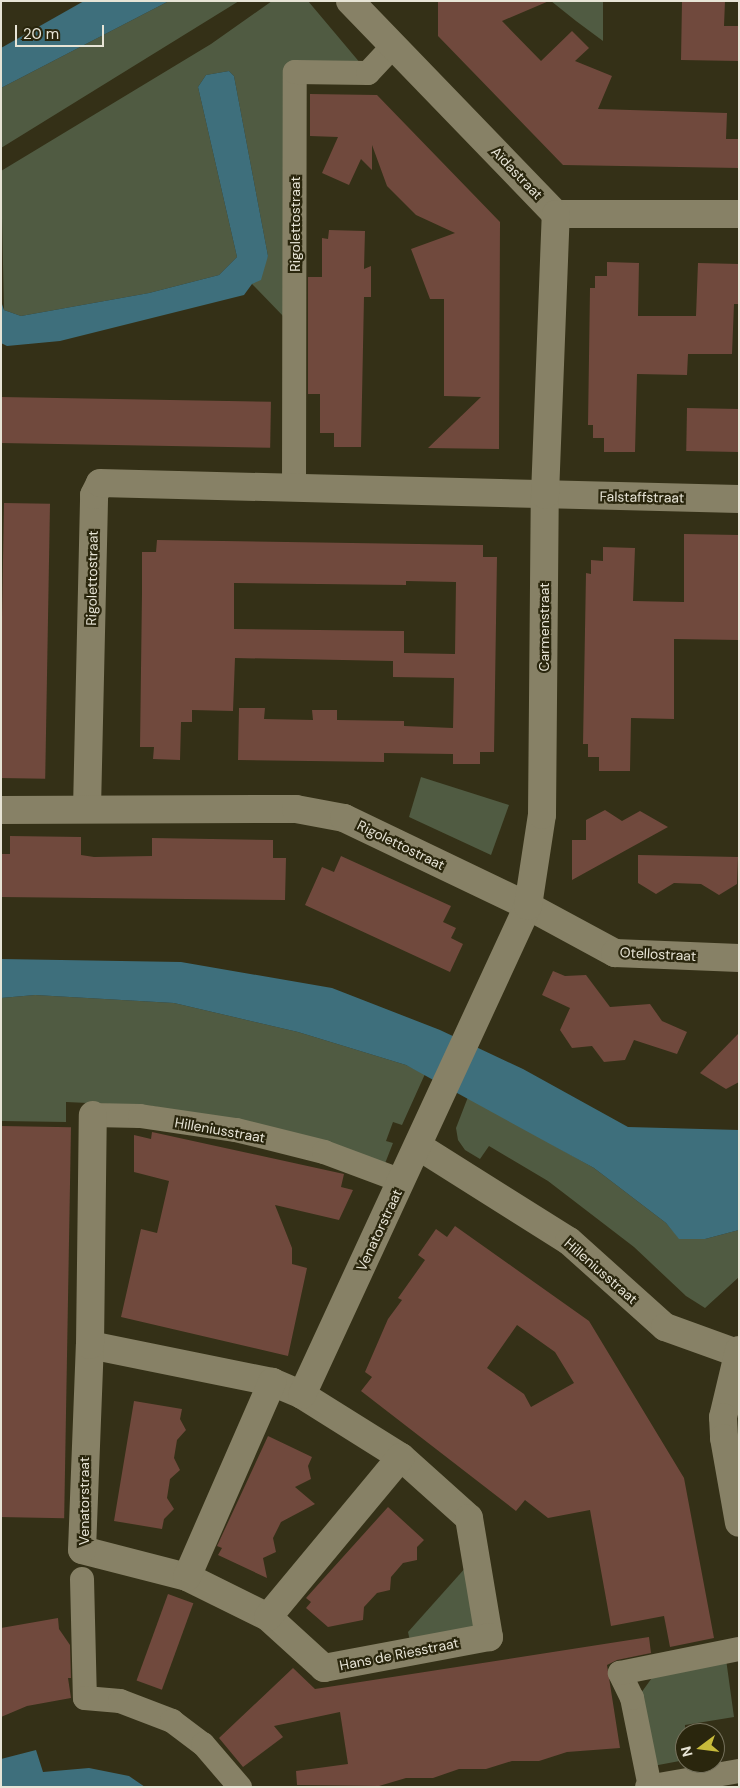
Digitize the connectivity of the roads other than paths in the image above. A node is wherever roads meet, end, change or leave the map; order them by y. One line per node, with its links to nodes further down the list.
1 (350, 1): 2 (street, Aïdastraat)
2 (394, 45): 3 (street, Aïdastraat); 5 (street, Rigolettostraat)
3 (556, 214): 4 (street); 6 (street, Carmenstraat)
4 (739, 214)
5 (294, 486): 6 (street, Rigolettostraat); 8 (street, Rigolettostraat)
6 (545, 495): 7 (street, Falstaffstraat); 10 (street, Carmenstraat)
7 (739, 499)
8 (87, 809): 9 (street, Rigolettostraat); 10 (street, Rigolettostraat)
9 (1, 810)
10 (528, 906): 11 (street, Otellostraat); 13 (street, Carmenstraat)
11 (739, 958)
12 (92, 1115): 14 (street, Hilleniusstraat); 15 (street, Venatorstraat)
13 (418, 1146): 14 (street, Venatorstraat); 16 (street, Hilleniusstraat)
14 (402, 1181): 18 (street, Venatorstraat)
15 (90, 1345): 17 (street); 21 (street, Venatorstraat)
16 (738, 1352): 20 (street)
17 (272, 1382): 18 (street); 21 (street)
18 (302, 1395): 19 (street)
19 (401, 1457): 23 (street); 23 (street, Hans de Riesstraat)
20 (739, 1523)
21 (187, 1577): 23 (street, Venatorstraat)
22 (82, 1579): 26 (street)
23 (268, 1617)
24 (739, 1649): 27 (street)
25 (739, 1771): 27 (street)
26 (240, 1787)
27 (649, 1787)

